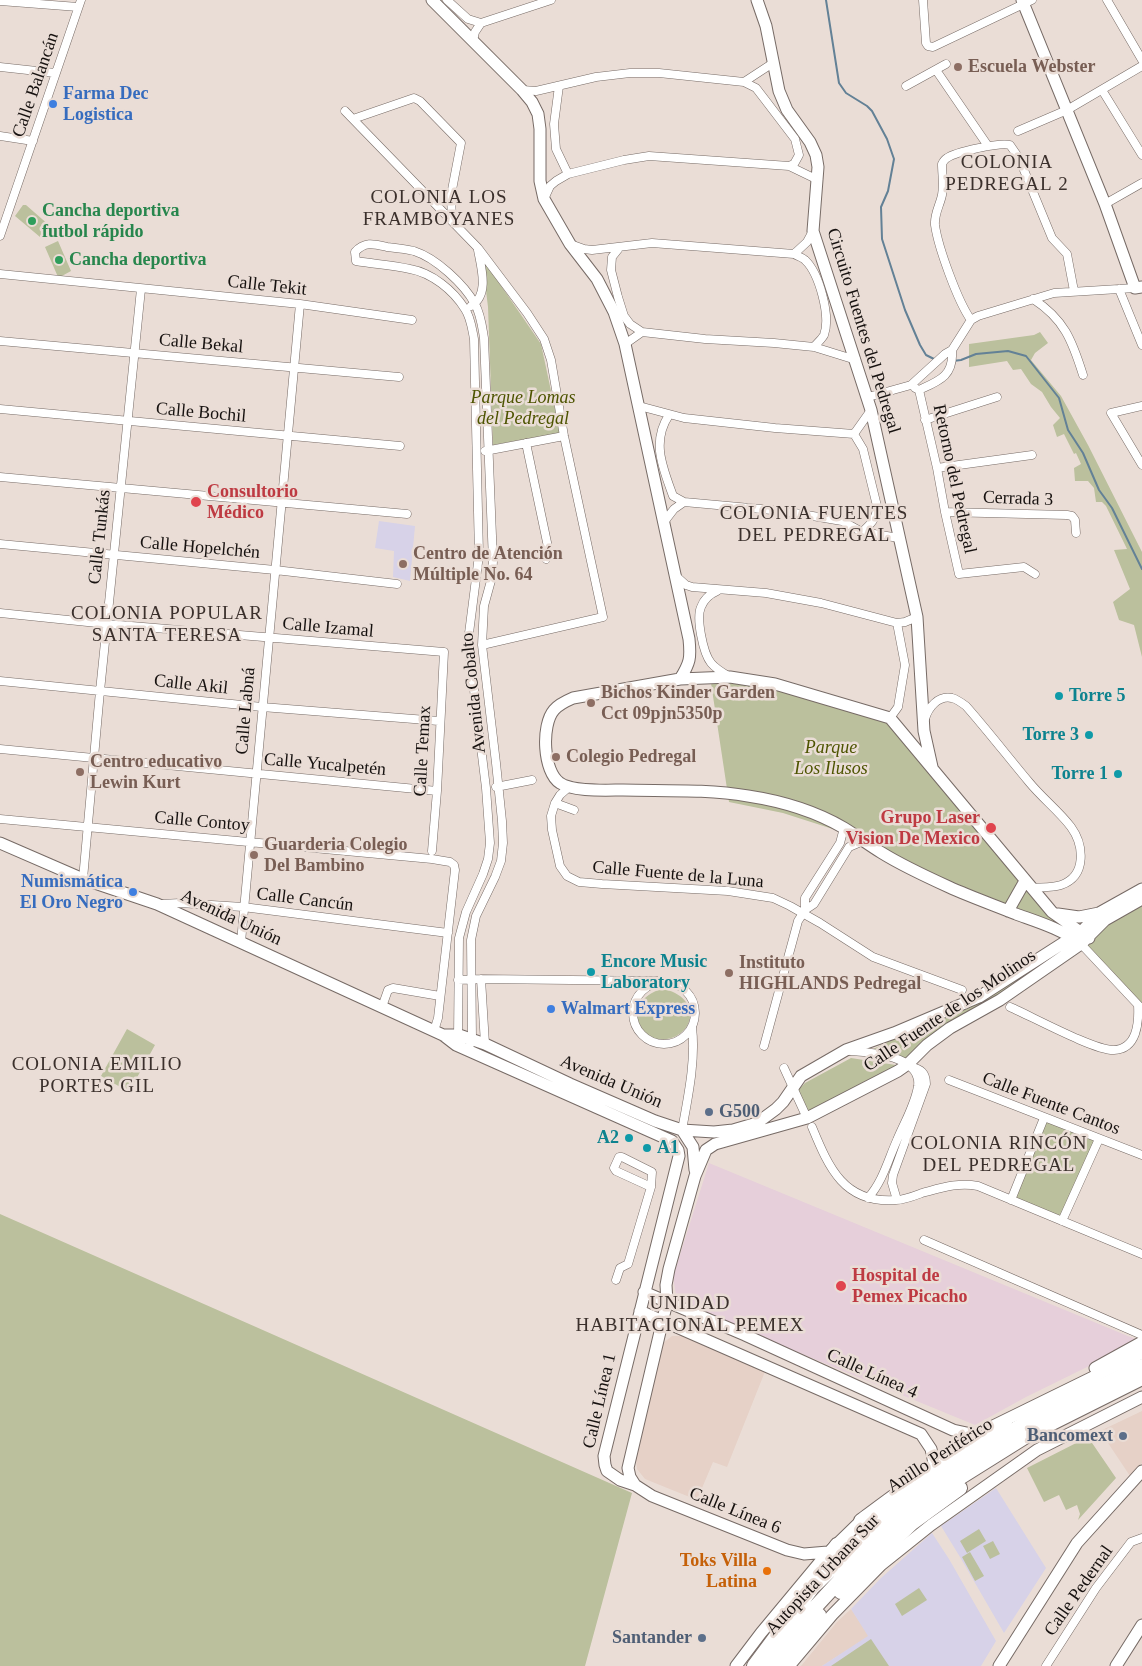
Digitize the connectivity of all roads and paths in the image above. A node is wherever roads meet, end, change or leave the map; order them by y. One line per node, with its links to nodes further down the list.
1 (0, 0): 9 (street)
2 (432, 0): 11 (street)
3 (447, 0): 10 (street)
4 (551, 0): 10 (street)
5 (757, 0): 13 (street, Circuito Fuentes del Pedregal)
6 (923, 0): 8 (street)
7 (1107, 0): 12 (street)
8 (1026, 1): 24 (street)
9 (80, 3): 18 (street, Calle Balancán)
10 (481, 23): 11 (street)
11 (473, 41): 22 (street)
12 (1142, 60)
13 (773, 63): 19 (street); 34 (street, Circuito Fuentes del Pedregal)
14 (946, 64): 17 (street)
15 (1142, 66): 23 (street)
16 (0, 67): 18 (street)
17 (936, 70): 21 (street); 30 (street)
18 (55, 73): 29 (street, Calle Balancán)
19 (744, 82): 20 (street); 32 (street)
20 (560, 86): 22 (street); 33 (street)
21 (906, 86)
22 (522, 90): 36 (street)
23 (1102, 90): 24 (street); 31 (street)
24 (1067, 110): 27 (street); 37 (street)
25 (345, 112): 26 (street)
26 (353, 119): 38 (street); 38 (street)
27 (1018, 131)
28 (0, 136): 29 (street)
29 (33, 141): 40 (street, Calle Balancán)
30 (988, 146): 49 (street); 55 (street)
31 (1142, 155)
32 (789, 166): 33 (street); 34 (street)
33 (568, 174): 36 (street)
34 (818, 180): 39 (street, Circuito Fuentes del Pedregal)
35 (1142, 183): 37 (street)
36 (544, 199): 41 (street)
37 (1105, 204): 47 (street)
38 (452, 221): 43 (street)
39 (813, 231): 44 (street); 63 (street, Circuito Fuentes del Pedregal)
40 (0, 236)
41 (570, 244): 42 (street); 58 (street)
42 (620, 247): 44 (street); 56 (street)
43 (478, 248): 52 (street); 80 (street)
44 (794, 254): 60 (street)
45 (0, 274): 48 (street, Calle Tekit)
46 (1119, 288): 47 (street); 49 (street); 59 (street)
47 (1140, 288)
48 (141, 289): 51 (street, Calle Tekit); 62 (street, Calle Tunkás)
49 (1074, 291): 50 (street)
50 (1033, 299): 55 (street); 65 (street)
51 (300, 304): 54 (street, Calle Tekit); 64 (street, Calle Labná)
52 (475, 304): 53 (street); 53 (street, Avenida Cobalto); 83 (street, Avenida Cobalto)
53 (465, 310): 84 (street, Avenida Cobalto)
54 (412, 320)
55 (971, 320): 61 (street)
56 (642, 332): 58 (street); 60 (street)
57 (0, 341): 62 (street, Calle Bekal)
58 (625, 344): 71 (street)
59 (1142, 345)
60 (814, 347): 63 (street)
61 (948, 352): 67 (street); 68 (street)
62 (134, 353): 64 (street, Calle Bekal); 77 (street, Calle Tunkás)
63 (856, 360): 70 (street, Circuito Fuentes del Pedregal)
64 (294, 368): 66 (street, Calle Bekal); 79 (street, Calle Labná)
65 (1083, 375)
66 (399, 377)
67 (911, 386): 68 (street); 70 (street)
68 (919, 390): 76 (street, Retorno del Pedregal)
69 (997, 396): 76 (street)
70 (868, 397): 74 (street, Circuito Fuentes del Pedregal)
71 (639, 406): 75 (street); 94 (street)
72 (1142, 406): 86 (street)
73 (0, 409): 77 (street, Calle Bochil)
74 (871, 410): 78 (street); 97 (street, Circuito Fuentes del Pedregal)
75 (669, 415): 78 (street); 90 (street)
76 (926, 420): 87 (street, Retorno del Pedregal)
77 (128, 422): 79 (street, Calle Bochil); 89 (street, Calle Tunkás)
78 (854, 434): 95 (street)
79 (288, 435): 82 (street, Calle Bochil); 91 (street, Calle Labná)
80 (564, 436): 81 (street); 111 (street)
81 (526, 443): 83 (street); 100 (street)
82 (400, 446)
83 (488, 451): 84 (street); 111 (street, Avenida Cobalto)
84 (477, 452): 128 (street, Avenida Cobalto)
85 (1032, 455): 87 (street)
86 (1142, 465)
87 (937, 468): 92 (street, Retorno del Pedregal)
88 (0, 477): 89 (street)
89 (121, 488): 91 (street); 99 (street, Calle Tunkás)
90 (684, 502): 94 (street); 95 (street)
91 (281, 503): 93 (street); 101 (street, Calle Labná)
92 (945, 512): 96 (street, Cerrada 3); 102 (street, Retorno del Pedregal)
93 (407, 514)
94 (664, 522): 103 (street)
95 (862, 532): 97 (street)
96 (1076, 533)
97 (899, 538): 107 (street, Circuito Fuentes del Pedregal)
98 (0, 544): 99 (street, Calle Hopelchén)
99 (113, 555): 101 (street, Calle Hopelchén); 109 (street, Calle Tunkás)
100 (546, 559)
101 (275, 570): 104 (street, Calle Hopelchén); 110 (street, Calle Labná)
102 (1035, 574)
103 (676, 576): 105 (street); 114 (street)
104 (397, 584)
105 (720, 590): 108 (street); 113 (street)
106 (0, 613): 109 (street, Calle Izamal)
107 (917, 617): 108 (street); 120 (street, Circuito Fuentes del Pedregal)
108 (897, 623): 118 (street)
109 (107, 624): 110 (street, Calle Izamal); 116 (street, Calle Tunkás)
110 (268, 638): 112 (street, Calle Izamal); 117 (street, Calle Labná)
111 (482, 645): 126 (street, Avenida Cobalto)
112 (444, 652): 119 (street, Calle Temax)
113 (730, 677): 114 (street); 118 (street)
114 (680, 679): 127 (street)
115 (0, 682): 116 (street, Calle Akil)
116 (100, 691): 117 (street, Calle Akil); 122 (street, Calle Tunkás)
117 (262, 708): 119 (street, Calle Akil); 124 (street, Calle Labná)
118 (890, 718): 123 (street, Circuito Fuentes del Pedregal)
119 (439, 721): 129 (street, Calle Temax)
120 (924, 731): 123 (street, Circuito Fuentes del Pedregal); 140 (street)
121 (0, 750): 122 (street, Calle Yucalpetén)
122 (94, 758): 124 (street, Calle Yucalpetén); 133 (street, Calle Tunkás)
123 (933, 771): 140 (street, Circuito Fuentes del Pedregal)
124 (256, 773): 129 (street, Calle Yucalpetén); 136 (street, Calle Labná)
125 (532, 780): 126 (street)
126 (499, 786): 128 (street); 153 (street, Avenida Cobalto)
127 (569, 787): 130 (street); 134 (street, Circuito Fuentes del Pedregal)
128 (486, 788): 155 (street, Avenida Cobalto)
129 (437, 791): 138 (street, Calle Temax)
130 (555, 803): 131 (street); 146 (street, Calle Fuente de la Luna)
131 (574, 810)
132 (0, 819): 133 (street, Calle Contoy)
133 (88, 826): 136 (street, Calle Contoy); 139 (street, Calle Tunkás)
134 (844, 828): 135 (street, Circuito Fuentes del Pedregal); 146 (street)
135 (863, 841): 145 (street, Circuito Fuentes del Pedregal); 146 (street)
136 (249, 842): 144 (street, Calle Labná); 150 (street, Calle Contoy)
137 (0, 843): 139 (street, Avenida Unión)
138 (432, 851)
139 (83, 879): 143 (street, Avenida Unión)
140 (1028, 884): 145 (street); 147 (street, Circuito Fuentes del Pedregal)
141 (1142, 889): 148 (street, Calle Fuente de los Molinos)
142 (1142, 900): 151 (street, Calle Fuente de los Molinos)
143 (157, 904): 144 (street, Calle Cancún); 152 (street, Avenida Unión)
144 (243, 907): 150 (street, Calle Cancún); 152 (street, Calle Labná)
145 (1008, 911): 149 (street, Circuito Fuentes del Pedregal)
146 (804, 912): 157 (street, Calle Fuente de la Luna); 167 (street)
147 (1052, 912): 148 (street); 149 (street, Circuito Fuentes del Pedregal)
148 (1099, 913): 151 (street, Calle Fuente de los Molinos)
149 (1064, 927): 151 (street, Circuito Fuentes del Pedregal)
150 (448, 933): 158 (street)
151 (1081, 938): 161 (street, Circuito Fuentes del Pedregal); 168 (street, Calle Fuente de los Molinos); 169 (street, Calle Fuente de los Molinos)
152 (241, 942): 159 (street, Avenida Unión)
153 (470, 979): 154 (street); 155 (street); 165 (street, Avenida Cobalto)
154 (482, 979): 156 (street); 166 (street)
155 (458, 980): 164 (street, Avenida Cobalto)
156 (661, 981): 162 (street); 162 (street)
157 (962, 990)
158 (440, 996): 159 (street); 163 (street)
159 (382, 1007): 163 (street, Avenida Unión)
160 (1010, 1007): 161 (street)
161 (1140, 1007)
162 (692, 1027): 175 (street)
163 (439, 1033): 164 (street, Avenida Unión)
164 (458, 1040): 165 (street, Avenida Unión)
165 (470, 1044): 166 (street, Avenida Unión); 178 (street, Avenida Unión)
166 (485, 1044): 175 (street, Avenida Unión)
167 (764, 1046)
168 (846, 1050): 169 (street); 172 (street, Calle Fuente de los Molinos)
169 (910, 1065): 174 (street, Calle Fuente de los Molinos); 177 (street)
170 (784, 1068): 172 (street)
171 (949, 1080): 173 (street, Calle Fuente Cantos)
172 (792, 1087): 174 (street); 175 (street, Calle Fuente de los Molinos)
173 (1044, 1118): 176 (street, Calle Fuente Cantos); 184 (street)
174 (809, 1122): 180 (street, Calle Fuente de los Molinos); 182 (street)
175 (682, 1130): 180 (street)
176 (1099, 1138): 179 (street, Calle Fuente Cantos); 185 (street)
177 (901, 1141): 182 (street); 183 (street)
178 (676, 1145): 186 (street, Calle Línea 1)
179 (1142, 1155)
180 (695, 1176): 187 (street)
181 (651, 1187): 181 (street); 190 (street)
182 (868, 1198): 183 (street)
183 (897, 1200): 184 (street)
184 (1011, 1200): 185 (street)
185 (1062, 1221): 189 (street)
186 (660, 1228): 187 (street); 191 (street, Calle Línea 1)
187 (678, 1234): 192 (street)
188 (924, 1240): 195 (street)
189 (1142, 1254)
190 (616, 1280)
191 (644, 1292): 192 (street, Calle Línea 4); 193 (street, Calle Línea 1)
192 (667, 1302): 194 (street); 206 (street, Calle Línea 4)
193 (640, 1311): 194 (street, Calle Línea 4); 210 (street, Calle Línea 1)
194 (662, 1321): 207 (street, Calle Línea 4); 210 (street)
195 (1142, 1335)
196 (1142, 1342): 205 (street)
197 (1142, 1353): 205 (street)
198 (1142, 1358): 211 (highway)
199 (1142, 1366): 219 (highway, Anillo Periférico)
200 (1142, 1372): 220 (highway, Autopista Urbana Sur)
201 (1142, 1378): 215 (highway, Autopista Urbana Sur)
202 (1142, 1385): 216 (highway, Anillo Periférico)
203 (1142, 1397): 209 (street)
204 (1142, 1404): 209 (street)
205 (1012, 1415): 206 (street)
206 (976, 1435): 207 (street)
207 (934, 1462): 211 (street)
208 (1142, 1470): 223 (street)
209 (995, 1480): 216 (street)
210 (634, 1485): 213 (street, Calle Línea 6)
211 (861, 1521): 213 (street)
212 (1142, 1538): 224 (street, Calle Pedernal)
213 (833, 1549): 217 (street); 218 (highway)
214 (1142, 1625): 225 (street)
215 (789, 1635): 221 (highway, Autopista Urbana Sur); 222 (highway)
216 (787, 1665)
217 (736, 1666)
218 (749, 1666)
219 (754, 1666)
220 (759, 1666)
221 (767, 1666)
222 (774, 1666)
223 (999, 1666)
224 (1046, 1666)
225 (1116, 1666)

